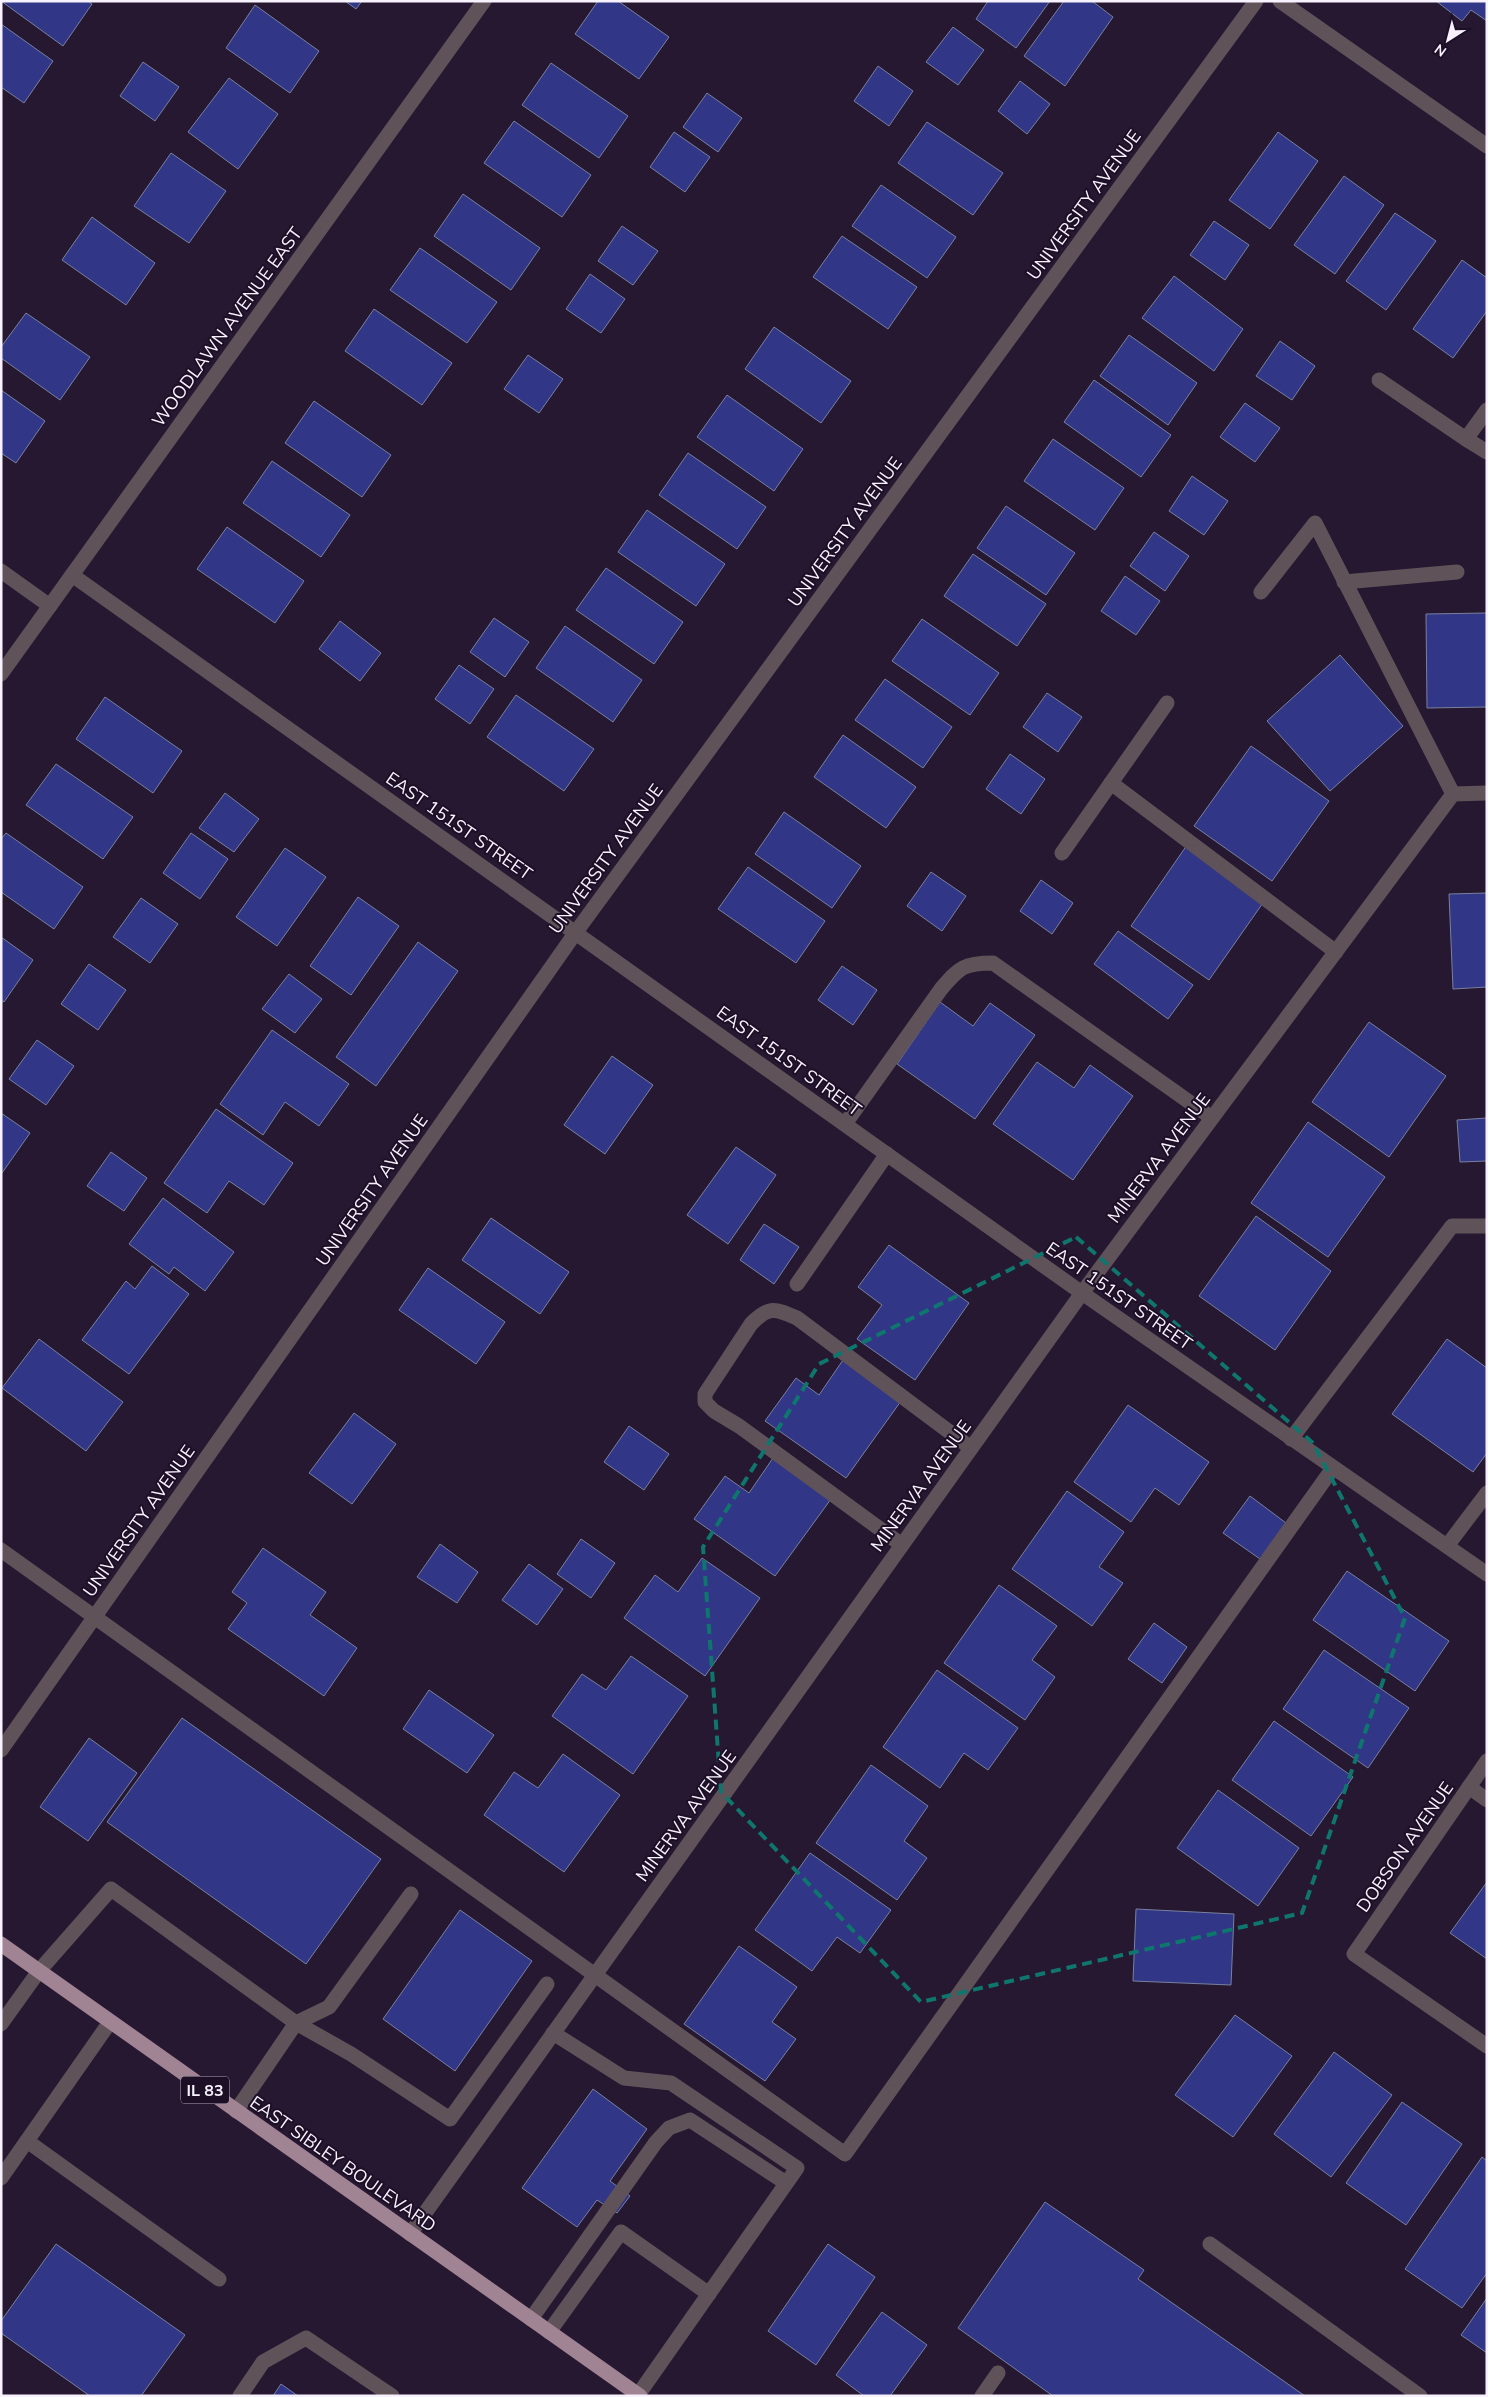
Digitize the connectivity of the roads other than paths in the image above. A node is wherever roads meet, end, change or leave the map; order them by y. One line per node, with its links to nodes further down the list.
1 (484, 1): 11 (street, WOODLAWN AVENUE EAST)
2 (1256, 1): 21 (street, UNIVERSITY AVENUE)
3 (1280, 1): 4 (street)
4 (1487, 146)
5 (1379, 380): 7 (street)
6 (1487, 410): 7 (street)
7 (1466, 439): 8 (street)
8 (1487, 452)
9 (1, 571): 14 (street)
10 (1457, 572): 12 (street)
11 (72, 575): 14 (street, WOODLAWN AVENUE EAST); 21 (street, EAST 151ST STREET)
12 (1344, 582): 13 (street); 19 (street)
13 (1261, 592)
14 (50, 606): 15 (street, WOODLAWN AVENUE EAST)
15 (1, 674)
16 (1167, 703): 17 (street)
17 (1111, 783): 20 (street); 22 (street)
18 (1487, 793): 19 (street)
19 (1453, 794): 22 (street, MINERVA AVENUE)
20 (1062, 853)
21 (576, 932): 24 (street, EAST 151ST STREET); 37 (street, UNIVERSITY AVENUE)
22 (1336, 952): 23 (street, MINERVA AVENUE)
23 (1212, 1118): 24 (street); 28 (street, MINERVA AVENUE)
24 (845, 1124): 25 (street, EAST 151ST STREET)
25 (887, 1154): 27 (street); 28 (street, EAST 151ST STREET)
26 (1487, 1226): 29 (street)
27 (797, 1284)
28 (1082, 1293): 29 (street, EAST 151ST STREET); 30 (street, MINERVA AVENUE)
29 (1291, 1439): 31 (street, EAST 151ST STREET)
30 (971, 1448): 33 (street, MINERVA AVENUE); 33 (street)
31 (1333, 1468): 34 (street, EAST 151ST STREET); 45 (street)
32 (1487, 1493): 34 (street)
33 (902, 1545): 45 (street, MINERVA AVENUE)
34 (1447, 1546): 36 (street, EAST 151ST STREET)
35 (1, 1550): 37 (street)
36 (1487, 1574)
37 (96, 1616): 38 (street, UNIVERSITY AVENUE); 45 (street)
38 (1, 1750)
39 (1487, 1761): 40 (street, DOBSON AVENUE)
40 (1469, 1787): 41 (street); 51 (street, DOBSON AVENUE)
41 (1487, 1800)
42 (411, 1894): 48 (street)
43 (1, 1944): 44 (main road, EAST SIBLEY BOULEVARD / IL 83)
44 (39, 1971): 47 (main road, EAST SIBLEY BOULEVARD / IL 83); 48 (street); 49 (street)
45 (594, 1976): 50 (street, MINERVA AVENUE)
46 (547, 1984): 48 (street)
47 (110, 2022): 52 (main road, EAST SIBLEY BOULEVARD / IL 83); 53 (street)
48 (296, 2023): 52 (street)
49 (1, 2024)
50 (553, 2033): 55 (street); 56 (street, MINERVA AVENUE)
51 (1487, 2046)
52 (236, 2111): 56 (main road, EAST SIBLEY BOULEVARD / IL 83)
53 (27, 2141): 54 (street); 58 (street)
54 (1, 2178)
55 (786, 2183): 59 (street); 60 (street)
56 (410, 2234): 60 (main road, EAST SIBLEY BOULEVARD / IL 83)
57 (1210, 2244): 67 (street)
58 (219, 2278)
59 (709, 2294): 61 (street); 63 (street)
60 (531, 2319): 61 (main road, EAST SIBLEY BOULEVARD / IL 83)
61 (549, 2332): 63 (main road, EAST SIBLEY BOULEVARD / IL 83)
62 (998, 2373): 66 (street)
63 (639, 2395)
64 (240, 2396): 65 (street)
65 (392, 2396)
66 (982, 2396)
67 (1420, 2396)

